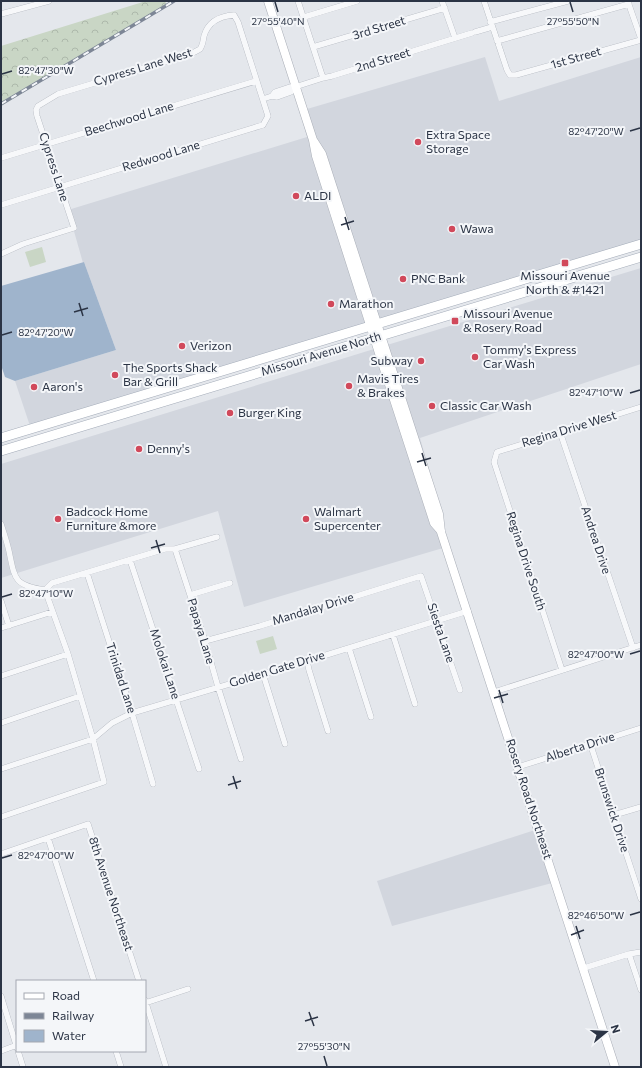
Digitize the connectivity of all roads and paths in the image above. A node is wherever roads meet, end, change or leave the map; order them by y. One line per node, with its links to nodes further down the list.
1 (50, 1): 10 (street)
2 (268, 1): 19 (street)
3 (298, 1): 11 (street)
4 (358, 1): 11 (street)
5 (442, 1): 9 (street)
6 (484, 1): 12 (street)
7 (568, 1): 12 (street)
8 (628, 2): 14 (street); 15 (street)
9 (445, 8): 13 (street); 16 (street, 3rd Street)
10 (1, 14)
11 (304, 17): 16 (street)
12 (491, 24): 13 (street, 2nd Street); 15 (street)
13 (455, 38): 17 (street, 2nd Street)
14 (641, 40): 15 (street, 1st Street)
15 (497, 41)
16 (313, 48): 17 (street)
17 (323, 78): 19 (street, 2nd Street)
18 (256, 81): 20 (street); 21 (street, Cypress Lane West); 23 (street, Beechwood Lane)
19 (295, 87): 20 (street, 2nd Street); 22 (street)
20 (263, 99): 25 (street, Redwood Lane)
21 (38, 106): 23 (street, Cypress Lane)
22 (313, 140): 27 (street); 29 (street)
23 (46, 144): 24 (street, Beechwood Lane); 25 (street, Cypress Lane)
24 (1, 158)
25 (60, 186): 26 (street, Redwood Lane); 31 (street, Cypress Lane)
26 (1, 205)
27 (334, 213): 29 (street); 36 (street)
28 (641, 244): 30 (main road, Missouri Avenue North)
29 (353, 249): 36 (street)
30 (612, 253): 33 (main road, Missouri Avenue North); 34 (main road)
31 (1, 254)
32 (641, 257): 34 (main road, Missouri Avenue North)
33 (554, 270): 35 (main road); 36 (main road, Missouri Avenue North)
34 (551, 284): 35 (main road, Missouri Avenue North)
35 (485, 304): 37 (main road, Missouri Avenue North)
36 (374, 325): 37 (street, Rosery Road Northeast); 38 (main road, Missouri Avenue North)
37 (377, 337): 40 (main road, Missouri Avenue North); 57 (street, Rosery Road Northeast)
38 (250, 362): 39 (main road, Missouri Avenue North); 40 (main road)
39 (175, 385): 41 (main road); 44 (main road, Missouri Avenue North)
40 (188, 394): 41 (main road, Missouri Avenue North)
41 (166, 401): 45 (main road, Missouri Avenue North)
42 (641, 407): 43 (street, Regina Drive West)
43 (560, 432): 46 (street, Regina Drive West); 66 (street, Andrea Drive)
44 (1, 438)
45 (1, 451)
46 (497, 452): 69 (street, Regina Drive South)
47 (1, 524): 54 (street)
48 (216, 537): 49 (street)
49 (175, 549): 50 (street); 55 (street, Papaya Lane)
50 (130, 560): 51 (street); 76 (street, Molokai Lane)
51 (87, 573): 54 (street); 78 (street, Trinidad Lane)
52 (421, 576): 59 (street, Siesta Lane); 63 (street, Mandalay Drive)
53 (230, 583): 55 (street)
54 (45, 590): 58 (street)
55 (190, 595): 63 (street, Papaya Lane)
56 (1, 601): 60 (street)
57 (468, 611): 59 (street, Golden Gate Drive); 74 (street, Rosery Road Northeast)
58 (52, 612): 60 (street); 67 (street)
59 (437, 621): 62 (street, Golden Gate Drive); 73 (street, Siesta Lane)
60 (9, 626): 61 (street)
61 (1, 628)
62 (393, 634): 65 (street, Golden Gate Drive); 77 (street)
63 (205, 641): 72 (street, Papaya Lane)
64 (641, 645): 66 (street)
65 (349, 648): 68 (street, Golden Gate Drive); 79 (street)
66 (633, 648): 69 (street)
67 (68, 654): 71 (street); 75 (street)
68 (307, 661): 70 (street, Golden Gate Drive); 82 (street)
69 (562, 670): 74 (street)
70 (263, 674): 72 (street, Golden Gate Drive); 84 (street)
71 (1, 676)
72 (218, 687): 76 (street, Golden Gate Drive); 86 (street, Papaya Lane)
73 (460, 690)
74 (494, 692): 87 (street, Rosery Road Northeast)
75 (80, 696): 80 (street); 83 (street)
76 (176, 699): 78 (street, Golden Gate Drive); 89 (street, Molokai Lane)
77 (415, 704)
78 (132, 712): 83 (street, Golden Gate Drive); 90 (street, Trinidad Lane)
79 (371, 717)
80 (1, 723)
81 (641, 728): 85 (street, Alberta Drive)
82 (328, 730)
83 (93, 739): 88 (street); 93 (street)
84 (285, 744)
85 (590, 744): 87 (street, Alberta Drive); 92 (street, Brunswick Drive)
86 (241, 759)
87 (518, 767): 100 (street, Rosery Road Northeast)
88 (1, 769)
89 (199, 769)
90 (154, 784)
91 (641, 806): 92 (street)
92 (614, 815): 96 (street, Brunswick Drive)
93 (1, 817)
94 (48, 838): 95 (street); 101 (street); 102 (street, 8th Avenue Northeast)
95 (1, 854)
96 (639, 885): 97 (street, Brunswick Drive)
97 (641, 900)
98 (641, 952): 99 (street)
99 (629, 954): 100 (street); 104 (street)
100 (584, 968): 116 (street, Rosery Road Northeast)
101 (94, 980)
102 (139, 980)
103 (188, 989): 106 (street)
104 (641, 990)
105 (1, 996): 108 (street)
106 (146, 1002)
107 (146, 1005): 115 (street)
108 (16, 1044)
109 (16, 1047): 110 (street)
110 (1, 1051)
111 (18, 1052): 113 (street)
112 (116, 1052): 114 (street)
113 (23, 1067)
114 (121, 1067)
115 (166, 1067)
116 (616, 1067)

